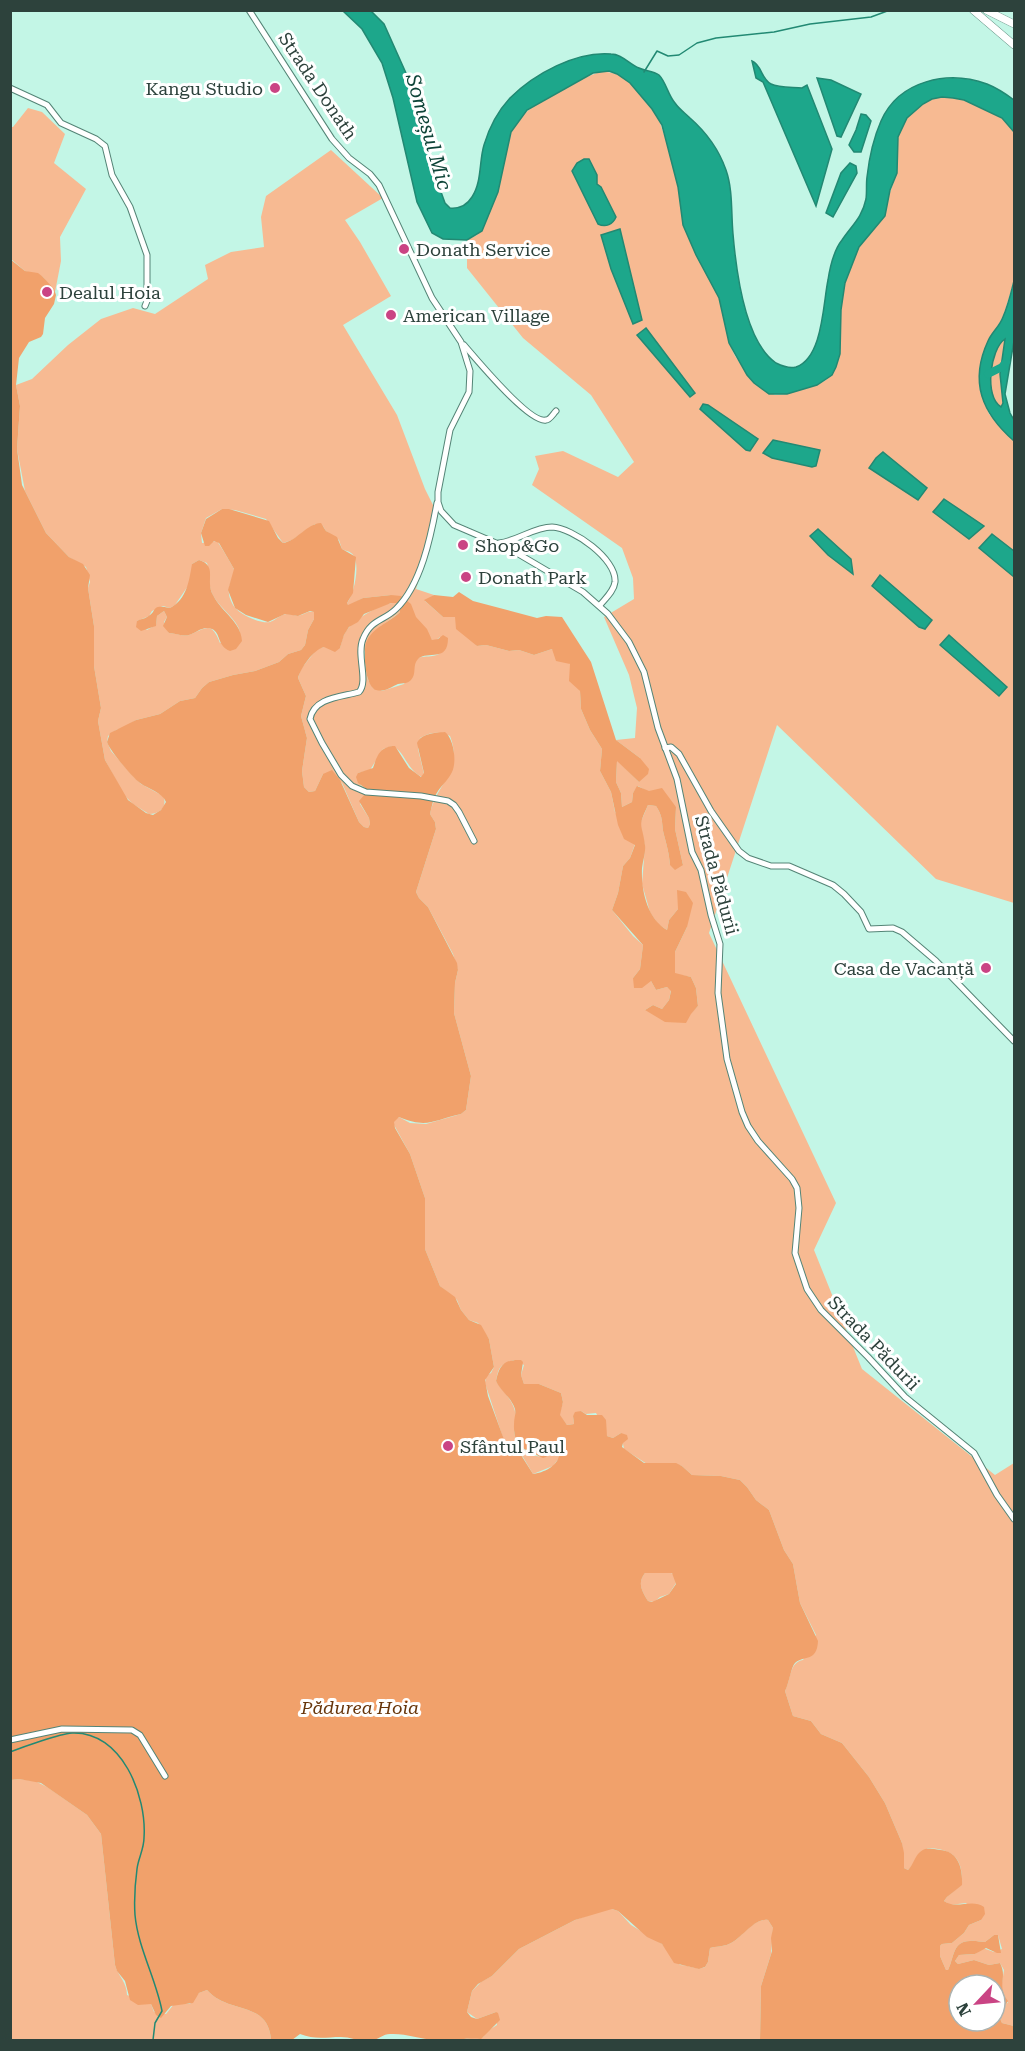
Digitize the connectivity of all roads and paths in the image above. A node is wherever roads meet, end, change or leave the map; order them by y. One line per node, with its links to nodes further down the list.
1 (249, 10): 8 (street, Strada Donath)
2 (973, 10): 5 (main road)
3 (986, 10): 4 (main road)
4 (1014, 24)
5 (1014, 45)
6 (10, 88): 7 (street)
7 (145, 306)
8 (461, 342): 9 (street); 10 (street, Strada Donath)
9 (556, 411)
10 (438, 502): 11 (street, Strada Pădurii); 14 (street)
11 (496, 543): 12 (street, Strada Pădurii); 12 (street)
12 (600, 605): 13 (street, Strada Pădurii)
13 (665, 748): 15 (street, Strada Pădurii); 16 (street, Strada Pădurii)
14 (474, 841)
15 (1014, 1041)
16 (1014, 1519)
17 (10, 1740): 18 (street)
18 (165, 1776)

